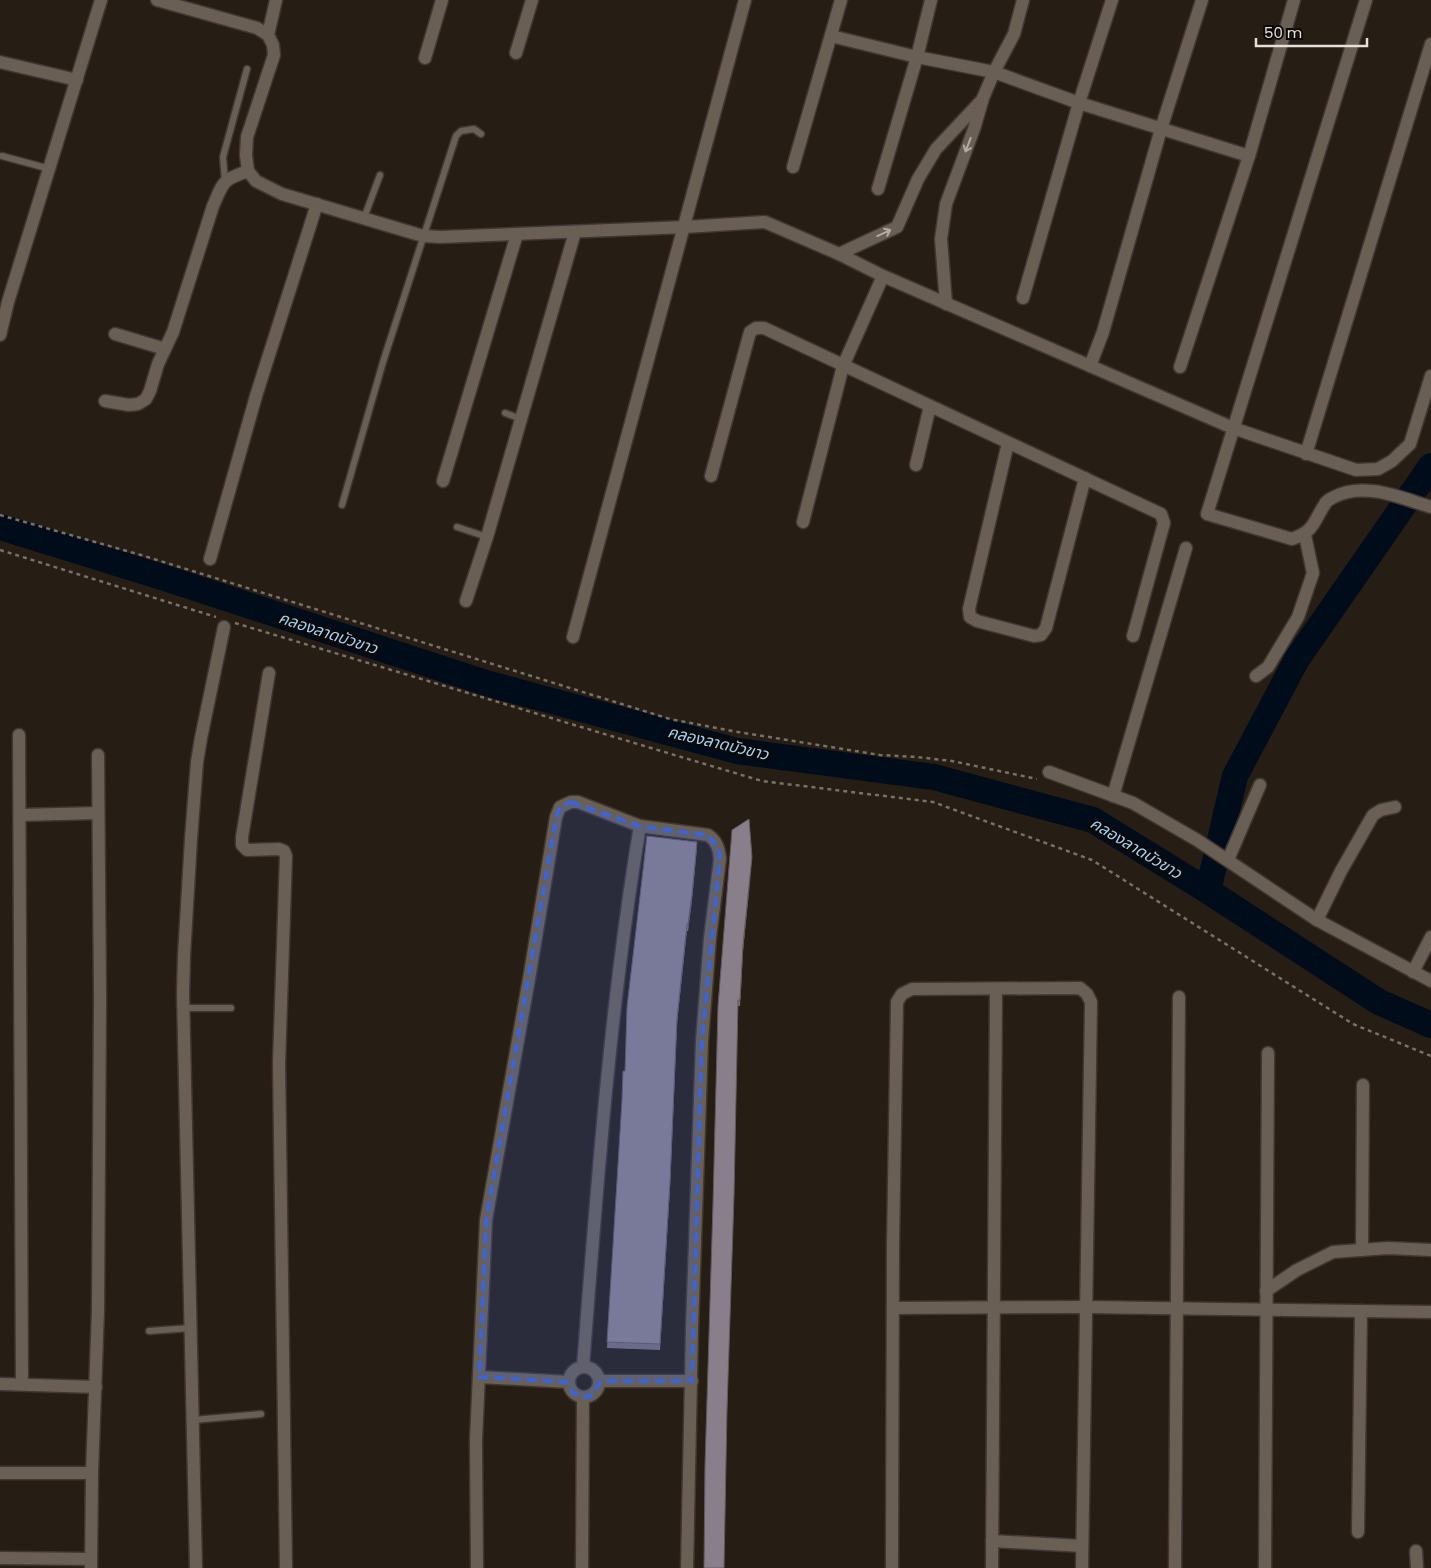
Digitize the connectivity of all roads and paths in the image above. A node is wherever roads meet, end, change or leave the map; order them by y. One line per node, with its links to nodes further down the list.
1 (101, 0): 23 (street)
2 (156, 0): 14 (street)
3 (276, 0): 14 (street)
4 (442, 0): 19 (street)
5 (532, 0): 17 (street)
6 (745, 0): 38 (street)
7 (841, 0): 15 (street)
8 (931, 0): 18 (street)
9 (1023, 0): 22 (street)
10 (1112, 0): 25 (street)
11 (1202, 0): 26 (street)
12 (1294, 0): 29 (street)
13 (1366, 0): 58 (street)
14 (268, 35): 32 (street)
15 (831, 36): 18 (street); 30 (street)
16 (1431, 44): 60 (street)
17 (516, 53)
18 (916, 57): 22 (street); 35 (street)
19 (425, 58)
20 (0, 62): 23 (street)
21 (247, 69): 34 (lane)
22 (994, 72): 24 (street); 25 (street)
23 (77, 80): 31 (street)
24 (983, 98): 42 (street, one-way to 24); 46 (street, one-way to 46)
25 (1079, 103): 26 (street); 44 (street)
26 (1161, 129): 29 (street); 51 (street)
27 (481, 134): 41 (lane)
28 (2, 156): 31 (lane)
29 (1249, 156): 52 (street)
30 (793, 167)
31 (50, 169): 45 (street)
32 (248, 171): 34 (street); 36 (street)
33 (380, 175): 37 (lane)
34 (224, 181): 49 (street)
35 (878, 189)
36 (317, 204): 37 (street); 74 (street)
37 (364, 218): 41 (street)
38 (685, 228): 39 (street); 42 (street); 78 (street)
39 (575, 232): 40 (street); 57 (street)
40 (517, 234): 41 (street); 64 (street)
41 (423, 236): 65 (lane)
42 (839, 254): 43 (street)
43 (882, 276): 46 (street); 50 (street)
44 (1023, 298)
45 (4, 301): 48 (street)
46 (946, 304): 51 (street)
47 (116, 334): 49 (street)
48 (0, 335)
49 (165, 349): 54 (street)
50 (843, 366): 55 (street); 62 (street); 68 (street)
51 (1090, 366): 58 (street)
52 (1180, 366)
53 (1431, 376): 60 (street)
54 (105, 401)
55 (930, 406): 59 (street); 61 (street)
56 (505, 413): 57 (lane)
57 (521, 419): 71 (street)
58 (1233, 428): 60 (street); 70 (street)
59 (1008, 443): 63 (street); 63 (street)
60 (1306, 454)
61 (916, 465)
62 (711, 476)
63 (1085, 478): 77 (street)
64 (443, 481)
65 (342, 505)
66 (1431, 507): 70 (street)
67 (0, 515): 83 (path)
68 (803, 522)
69 (457, 528): 71 (lane)
70 (1305, 535): 80 (street)
71 (487, 537): 75 (street)
72 (1186, 548): 85 (street)
73 (0, 550): 76 (path)
74 (210, 559)
75 (466, 601)
76 (226, 623): 97 (street); 100 (path)
77 (1133, 636)
78 (573, 637)
79 (269, 673): 134 (street)
80 (1256, 676)
81 (19, 736): 88 (street)
82 (98, 755): 87 (street)
83 (1047, 776): 85 (street)
84 (1260, 785): 90 (street)
85 (1113, 796): 90 (street)
86 (1395, 807): 91 (street)
87 (98, 813): 88 (street); 121 (street)
88 (20, 815): 120 (street)
89 (640, 826): 114 (street); 115 (street); 117 (street)
90 (1232, 863): 91 (street)
91 (1317, 920): 93 (street)
92 (1431, 937): 93 (street)
93 (1413, 972): 94 (street)
94 (1431, 981)
95 (996, 989): 105 (street); 106 (street); 107 (street)
96 (1180, 997): 108 (street)
97 (184, 1008): 98 (lane); 112 (street)
98 (231, 1008)
99 (1268, 1054): 104 (street)
100 (1431, 1056)
101 (1363, 1085): 102 (street)
102 (1362, 1250): 103 (street); 104 (street)
103 (1431, 1250)
104 (1266, 1291): 109 (street)
105 (993, 1306): 106 (street); 107 (street); 128 (street)
106 (1086, 1307): 108 (street); 129 (street)
107 (893, 1308): 138 (street)
108 (1177, 1308): 109 (street); 141 (street)
109 (1266, 1309): 110 (street); 142 (street)
110 (1361, 1311): 111 (street); 127 (street)
111 (1431, 1312)
112 (191, 1328): 113 (lane); 124 (street)
113 (149, 1330)
114 (583, 1367): 116 (street); 118 (street)
115 (479, 1377): 118 (street); 135 (street)
116 (599, 1381): 117 (street); 122 (street)
117 (692, 1381): 137 (street)
118 (569, 1382): 122 (street)
119 (0, 1384): 120 (street)
120 (22, 1384): 121 (street)
121 (96, 1387): 125 (street)
122 (583, 1398): 136 (street)
123 (261, 1414): 124 (lane)
124 (193, 1420): 133 (street)
125 (92, 1472): 126 (street); 132 (street)
126 (0, 1473)
127 (1358, 1532)
128 (992, 1541): 129 (street); 139 (street)
129 (1082, 1546): 140 (street)
130 (1416, 1551): 143 (street)
131 (0, 1558): 132 (street)
132 (91, 1563)
133 (196, 1568)
134 (286, 1568)
135 (477, 1568)
136 (582, 1568)
137 (688, 1568)
138 (892, 1568)
139 (992, 1568)
140 (1082, 1568)
141 (1175, 1568)
142 (1265, 1568)
143 (1417, 1568)

